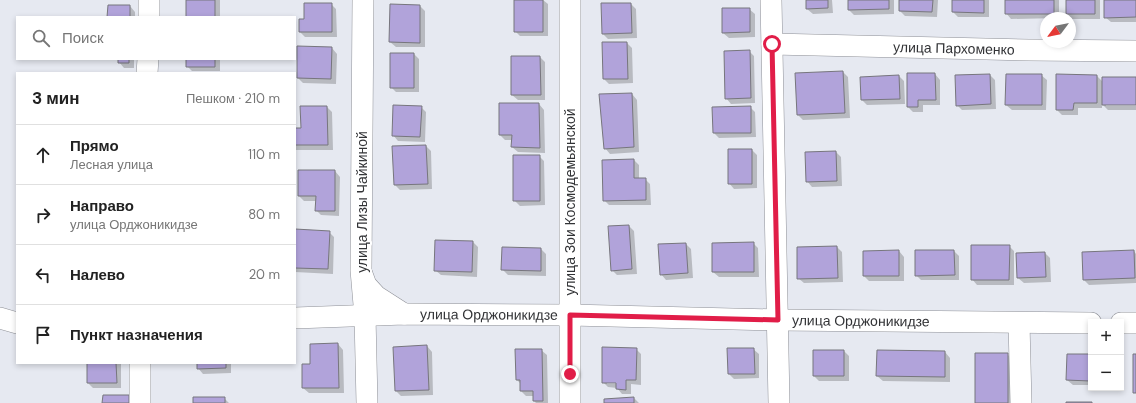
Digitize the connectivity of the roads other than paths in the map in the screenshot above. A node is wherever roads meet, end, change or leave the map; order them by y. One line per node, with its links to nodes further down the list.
1 (149, 0): 5 (street)
2 (362, 0): 10 (street, улица Лизы Чайкиной)
3 (570, 0): 12 (street, улица Зои Космодемьянской)
4 (771, 0): 6 (street)
5 (149, 16)
6 (772, 44): 7 (street, улица Пархоменко); 16 (street)
7 (1136, 51)
8 (148, 60): 9 (street)
9 (147, 72)
10 (361, 270): 11 (street); 13 (street, улица Лизы Чайкиной)
11 (404, 314): 12 (street, улица Орджоникидзе); 13 (street, улица Орджоникидзе)
12 (570, 315): 16 (street, улица Орджоникидзе); 25 (street, улица Зои Космодемьянской)
13 (366, 316): 15 (street, улица Орджоникидзе); 24 (street, улица Лизы Чайкиной)
14 (0, 318): 17 (street)
15 (296, 318)
16 (778, 320): 18 (street, улица Орджоникидзе); 26 (street)
17 (16, 323)
18 (1019, 323): 19 (street, улица Орджоникидзе); 27 (street)
19 (1088, 323)
20 (1124, 323): 21 (street)
21 (1136, 323)
22 (140, 364): 23 (street)
23 (140, 403)
24 (366, 403)
25 (570, 403)
26 (780, 403)
27 (1021, 403)

